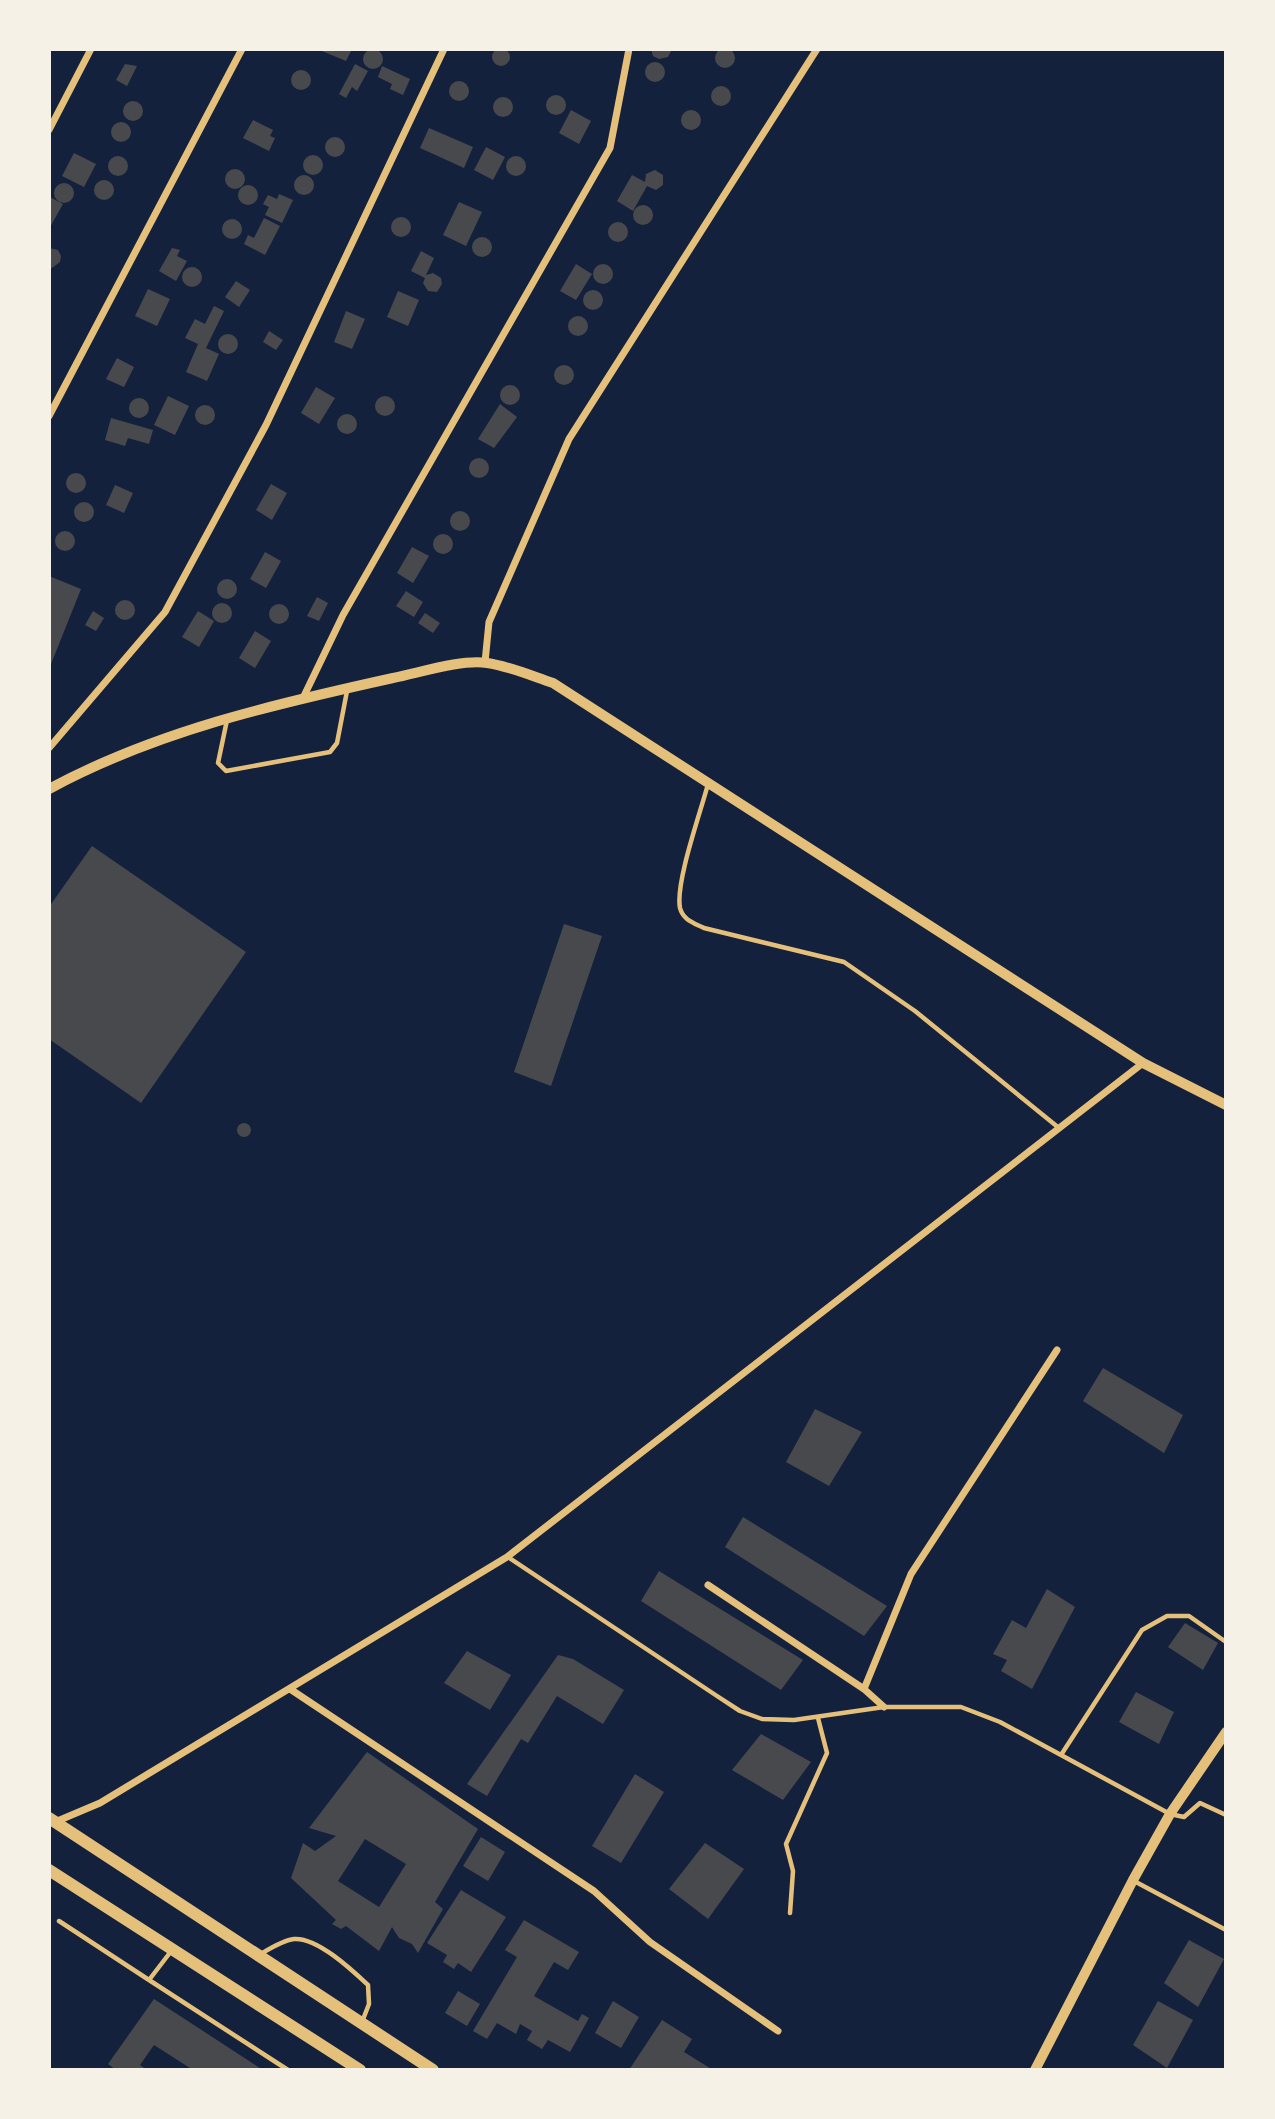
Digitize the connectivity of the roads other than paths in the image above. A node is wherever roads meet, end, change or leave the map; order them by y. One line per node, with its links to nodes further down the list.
1 (92, 49): 6 (street)
2 (242, 49): 7 (street)
3 (444, 49): 12 (street)
4 (629, 49): 10 (street)
5 (817, 49): 8 (street)
6 (49, 130)
7 (49, 416)
8 (485, 662): 9 (street); 13 (street)
9 (347, 688): 10 (street); 11 (lane)
10 (303, 698): 11 (street)
11 (227, 720): 14 (street)
12 (49, 748)
13 (708, 783): 15 (street); 17 (lane)
14 (49, 789)
15 (1143, 1063): 16 (street); 17 (street)
16 (1226, 1105)
17 (1059, 1128): 19 (street)
18 (1057, 1350): 23 (street)
19 (507, 1557): 22 (street); 25 (lane)
20 (708, 1585): 23 (street)
21 (1226, 1643): 27 (lane)
22 (290, 1689): 30 (street); 40 (street)
23 (864, 1689): 24 (street)
24 (884, 1707): 25 (lane); 27 (lane)
25 (818, 1718): 33 (lane)
26 (1226, 1732): 28 (street)
27 (1061, 1755): 28 (lane)
28 (1170, 1814): 29 (lane); 32 (street)
29 (1226, 1815)
30 (51, 1821): 37 (main road)
31 (49, 1870): 36 (main road)
32 (1133, 1880): 35 (lane); 45 (street)
33 (790, 1913)
34 (60, 1921): 38 (lane)
35 (1226, 1930)
36 (173, 1949): 38 (lane); 41 (main road)
37 (258, 1955): 39 (main road); 39 (lane)
38 (149, 1980): 42 (lane)
39 (361, 2023): 44 (main road)
40 (778, 2031)
41 (344, 2066): 43 (main road)
42 (288, 2070)
43 (360, 2070)
44 (433, 2070)
45 (1035, 2070)

